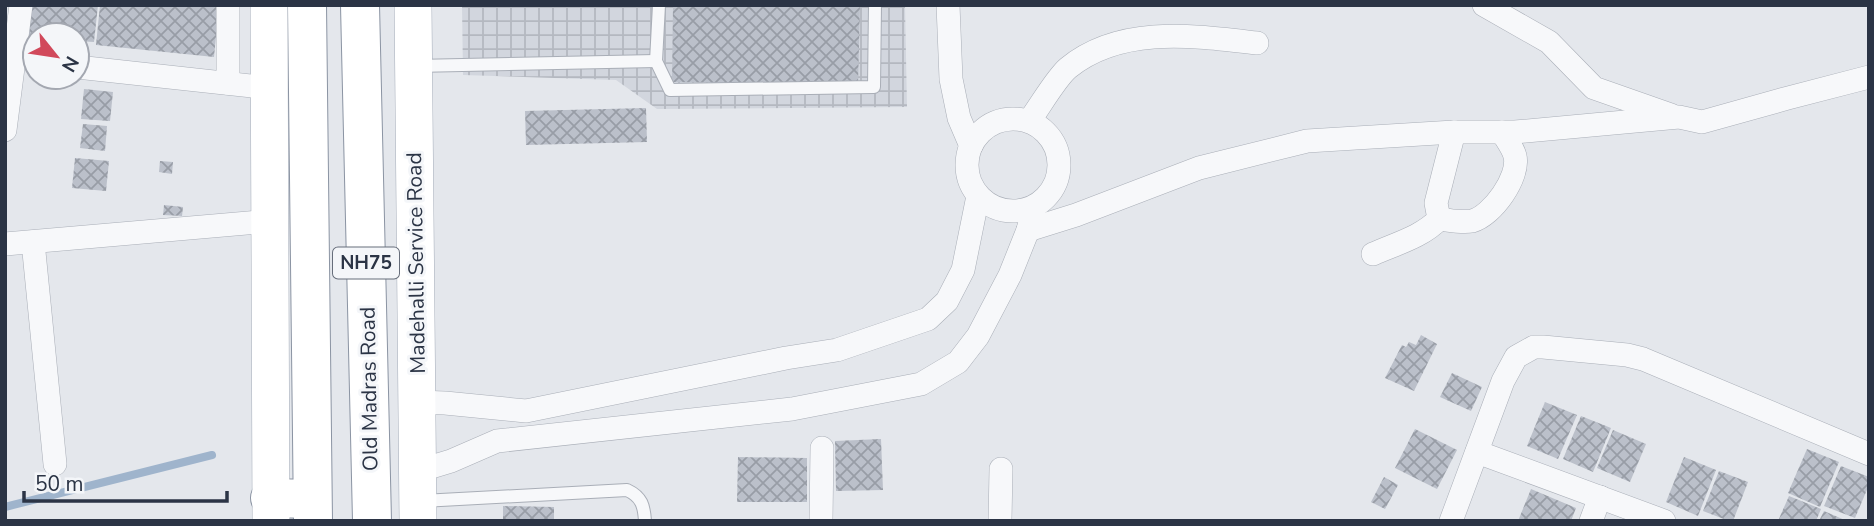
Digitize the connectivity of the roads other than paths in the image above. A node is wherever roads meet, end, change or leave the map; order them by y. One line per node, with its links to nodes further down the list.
1 (21, 5): 12 (street)
2 (228, 5): 17 (street)
3 (269, 5): 18 (main road)
4 (307, 5): 42 (highway, NH75)
5 (360, 5): 43 (highway, Old Madras Road / NH75)
6 (413, 5): 14 (main road, Madehalli Service Road)
7 (659, 5): 13 (lane)
8 (876, 5): 13 (lane)
9 (948, 5): 24 (street)
10 (1484, 5): 19 (street)
11 (1257, 43): 20 (street)
12 (18, 60): 21 (street)
13 (656, 61): 14 (lane)
14 (414, 66): 33 (main road, Madehalli Service Road)
15 (91, 68): 17 (street)
16 (1869, 78): 19 (street)
17 (228, 83): 18 (street)
18 (270, 88): 28 (main road)
19 (1679, 117): 23 (street)
20 (1029, 121): 24 (street); 26 (street)
21 (5, 130)
22 (1454, 132): 23 (street); 27 (street); 29 (street)
23 (1502, 132): 27 (street)
24 (971, 146): 25 (street)
25 (978, 196): 26 (street); 33 (street)
26 (1034, 207): 29 (street)
27 (1439, 219): 32 (street)
28 (270, 221): 30 (street); 41 (main road)
29 (1028, 230): 40 (street)
30 (33, 242): 31 (street); 37 (street)
31 (5, 244)
32 (1373, 254)
33 (418, 402): 40 (main road, Madehalli Service Road)
34 (822, 448): 45 (street)
35 (1477, 452): 36 (street); 39 (street); 47 (street)
36 (1869, 454)
37 (55, 464)
38 (1001, 469): 46 (street)
39 (1600, 497): 48 (street); 49 (street)
40 (418, 498): 44 (lane)
41 (270, 509): 42 (highway)
42 (312, 510)
43 (372, 521)
44 (645, 521)
45 (821, 521)
46 (1000, 521)
47 (1451, 521)
48 (1591, 521)
49 (1664, 521)

